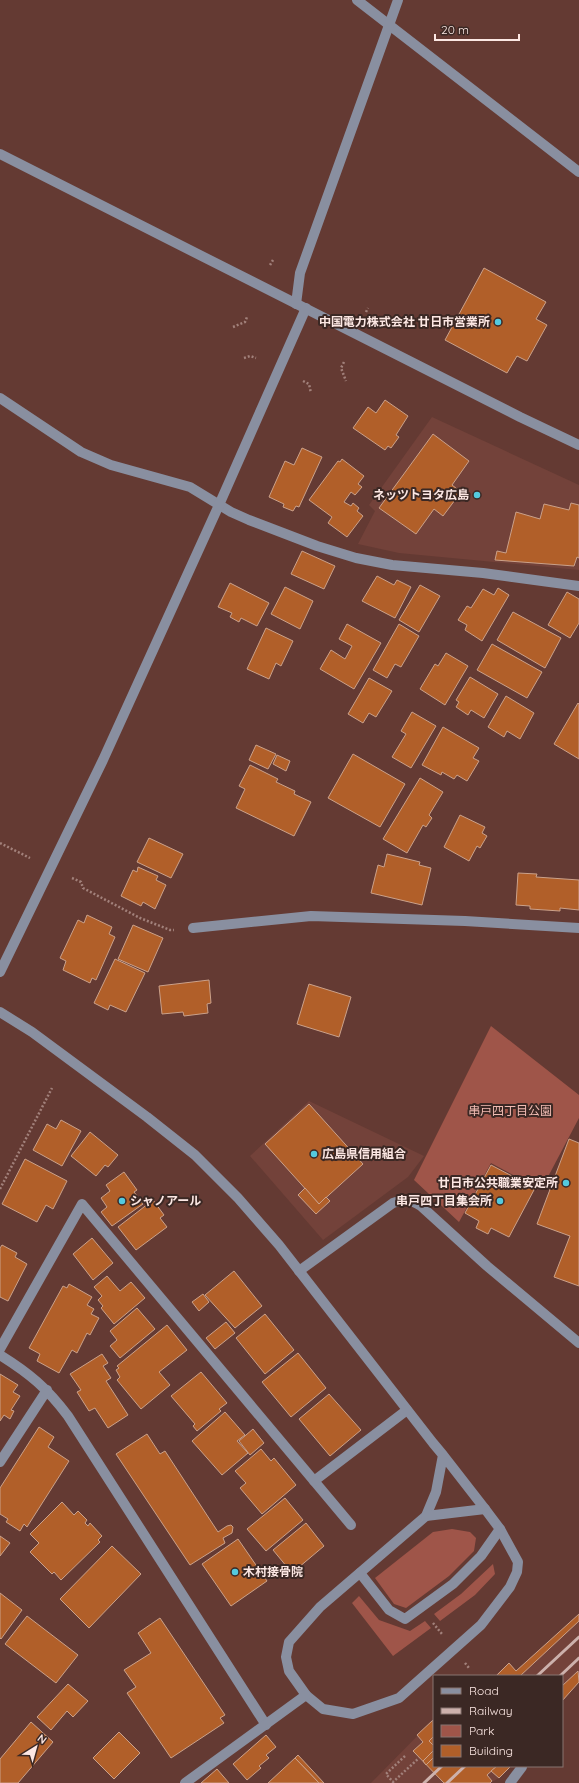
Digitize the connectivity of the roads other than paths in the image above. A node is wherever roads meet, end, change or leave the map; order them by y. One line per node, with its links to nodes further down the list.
1 (357, 0): 3 (street)
2 (398, 0): 3 (street)
3 (390, 24): 5 (street); 6 (street)
4 (0, 154): 6 (street)
5 (579, 172)
6 (296, 304): 7 (street)
7 (306, 308): 9 (street); 10 (street)
8 (0, 398): 10 (street)
9 (579, 445)
10 (219, 505): 11 (street); 14 (street)
11 (579, 586)
12 (193, 928): 13 (street)
13 (579, 928)
14 (0, 972)
15 (0, 1012): 16 (street)
16 (299, 1271): 17 (street); 21 (street)
17 (579, 1343)
18 (0, 1349): 24 (street)
19 (0, 1355): 20 (street)
20 (47, 1390): 23 (street); 31 (street)
21 (407, 1410): 22 (street); 24 (street)
22 (443, 1456): 25 (street); 26 (street)
23 (0, 1462)
24 (314, 1482): 27 (street)
25 (485, 1509): 26 (street); 28 (street)
26 (426, 1516): 29 (street)
27 (351, 1525)
28 (500, 1529): 29 (street); 30 (street)
29 (360, 1573): 30 (street)
30 (306, 1695): 31 (street)
31 (266, 1725): 33 (street)
32 (522, 1767): 34 (street)
33 (185, 1783)
34 (510, 1783)

